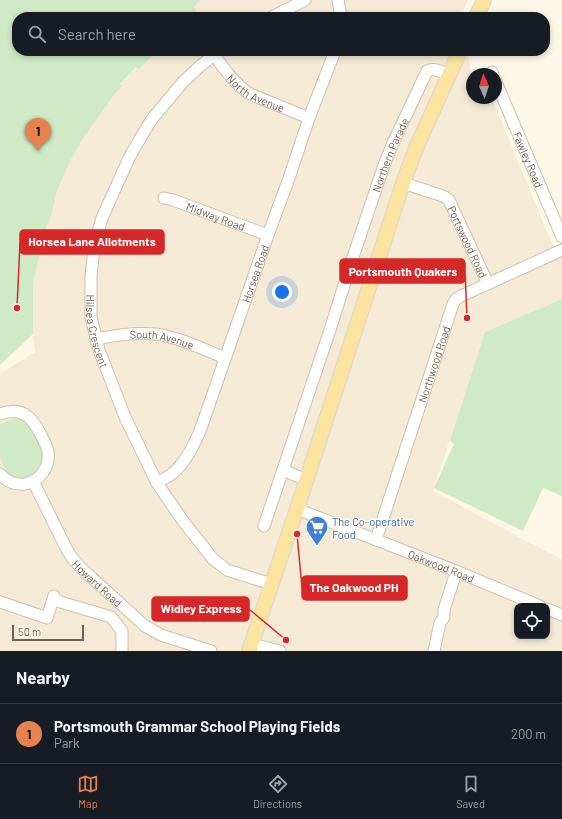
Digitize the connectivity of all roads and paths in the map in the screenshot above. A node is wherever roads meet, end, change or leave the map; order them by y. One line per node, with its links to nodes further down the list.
1 (305, 0): 4 (street)
2 (338, 0): 5 (street)
3 (482, 1): 6 (main road)
4 (282, 12)
5 (340, 12)
6 (478, 12)
7 (212, 56): 22 (street, Hilsea Crescent)
8 (218, 56): 13 (street, North Avenue)
9 (333, 56): 13 (street, Horsea Road)
10 (458, 56): 11 (main road, Northern Parade)
11 (449, 75): 14 (main road, Northern Parade); 19 (street, Northern Parade)
12 (502, 95): 17 (street, Fawley Road)
13 (309, 118): 16 (street, Horsea Road)
14 (403, 183): 20 (main road, Northern Parade); 21 (street, Portswood Road)
15 (164, 198): 16 (street, Midway Road)
16 (268, 235): 23 (street, Horsea Road)
17 (562, 237)
18 (562, 250): 21 (street, Northwood Road)
19 (351, 263): 20 (street); 25 (street, Northern Parade)
20 (375, 271): 27 (main road, Northern Parade)
21 (488, 284): 32 (street, Northwood Road)
22 (96, 339): 23 (street, South Avenue); 29 (street, Hilsea Crescent)
23 (225, 358): 29 (street, Horsea Road)
24 (0, 414): 28 (street)
25 (283, 470): 27 (street); 31 (street, Northern Parade)
26 (0, 474): 28 (street)
27 (306, 480): 30 (main road, Northern Parade)
28 (33, 481): 40 (street, Howard Road)
29 (157, 483): 34 (street, Hilsea Crescent)
30 (297, 509): 32 (street, Oakwood Road); 34 (main road, Northern Parade)
31 (264, 526)
32 (376, 540): 33 (street, Oakwood Road)
33 (456, 572): 36 (street, Oakwood Road); 44 (street)
34 (271, 584): 39 (main road, Northern Parade)
35 (0, 602): 41 (street)
36 (533, 603)
37 (550, 610): 38 (street)
38 (562, 615)
39 (250, 647): 43 (street)
40 (198, 649): 42 (street, Howard Road)
41 (122, 651)
42 (211, 651)
43 (280, 651)
44 (434, 651)

